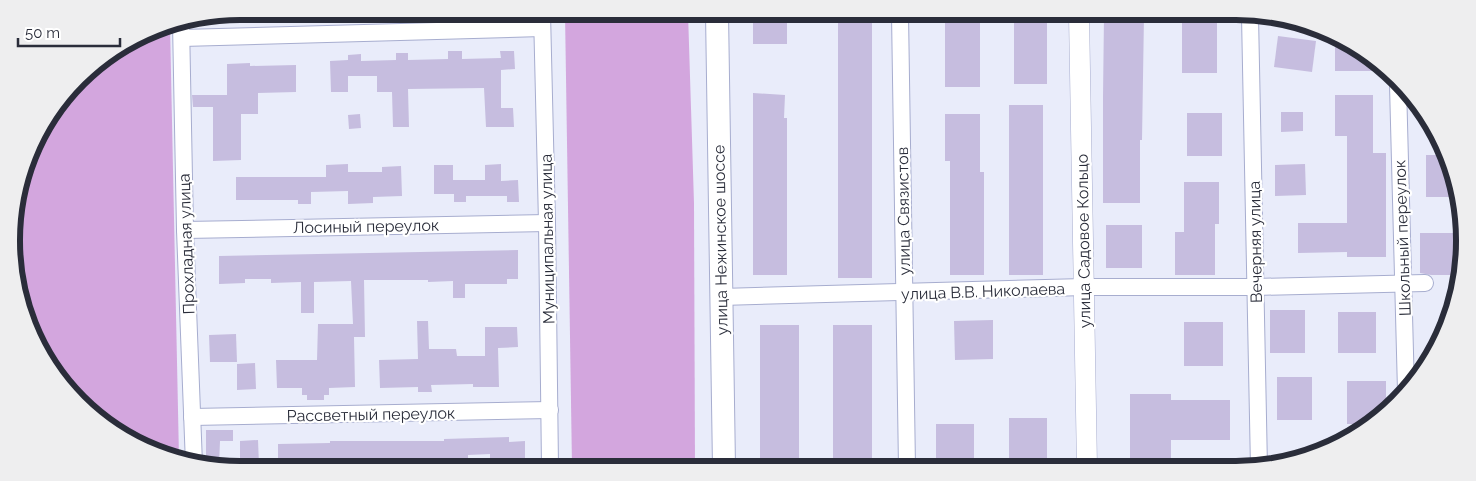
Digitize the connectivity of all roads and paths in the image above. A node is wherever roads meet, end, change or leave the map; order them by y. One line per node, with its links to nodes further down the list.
1 (542, 20): 6 (street); 8 (street, Муниципальная улица)
2 (717, 20): 15 (main road, улица Нежинское шоссе)
3 (900, 20): 14 (street, улица Связистов)
4 (1079, 20): 13 (street, улица Садовое Кольцо)
5 (1250, 20): 12 (street, Вечерняя улица)
6 (182, 30): 9 (street, Прохладная улица)
7 (1398, 92): 11 (street, Школьный переулок)
8 (547, 223): 9 (street, Лосиный переулок); 17 (street, Муниципальная улица)
9 (185, 230): 18 (street, Прохладная улица)
10 (1425, 283): 11 (street, улица В.В. Николаева)
11 (1404, 284): 12 (street, улица В.В. Николаева); 16 (street, Школьный переулок)
12 (1256, 286): 13 (street, улица В.В. Николаева); 20 (street, Вечерняя улица)
13 (1084, 287): 14 (street, улица В.В. Николаева); 24 (street, улица Садовое Кольцо)
14 (904, 294): 15 (street, улица В.В. Николаева); 23 (street, улица Связистов)
15 (721, 298): 22 (main road, улица Нежинское шоссе)
16 (1406, 380)
17 (550, 410): 18 (street, Рассветный переулок); 21 (street, Муниципальная улица)
18 (192, 417): 19 (street, Прохладная улица)
19 (194, 456)
20 (1259, 460)
21 (550, 461)
22 (724, 461)
23 (907, 461)
24 (1087, 461)

